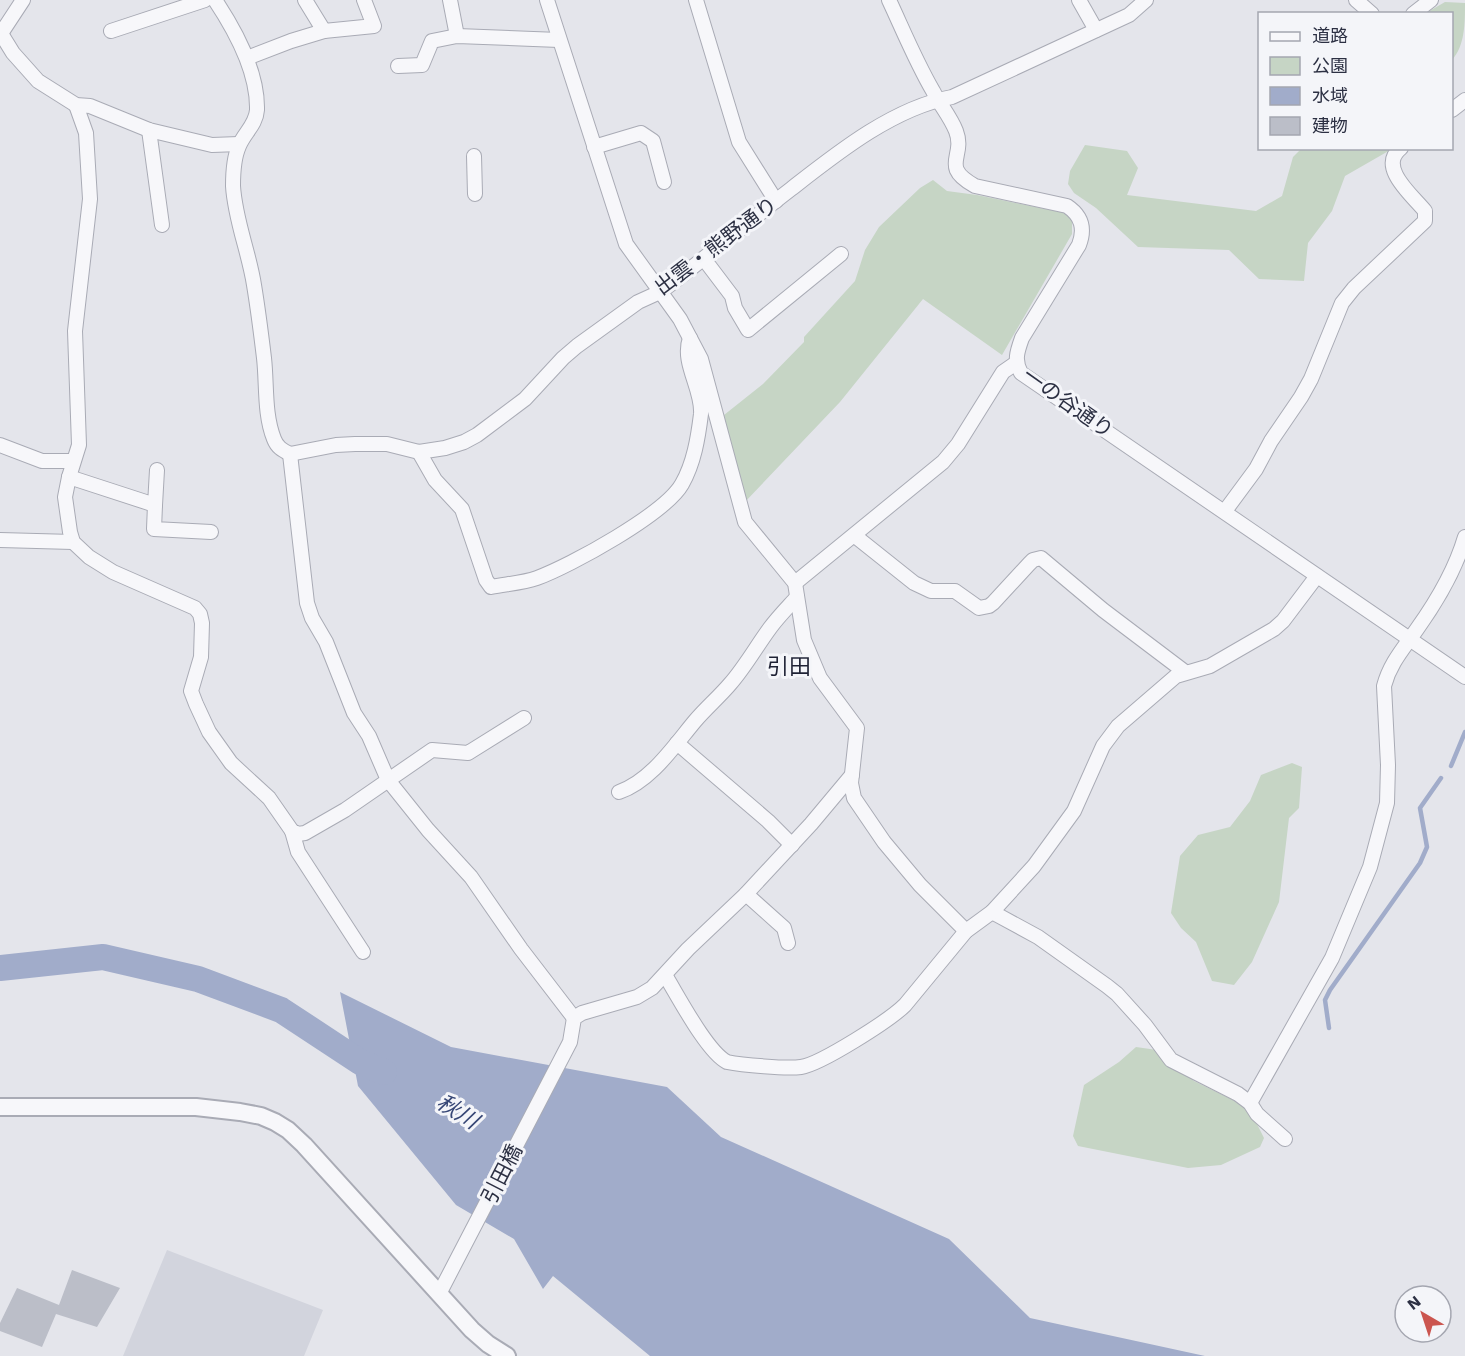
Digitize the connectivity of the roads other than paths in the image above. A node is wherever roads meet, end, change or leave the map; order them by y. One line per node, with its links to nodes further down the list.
1 (23, 0): 19 (street)
2 (205, 0): 17 (street)
3 (215, 0): 22 (street)
4 (305, 0): 18 (street)
5 (364, 0): 18 (street)
6 (450, 0): 20 (street)
7 (547, 0): 21 (street)
8 (696, 0): 35 (street)
9 (889, 0): 24 (street, 一の谷通り)
10 (1079, 0): 16 (street)
11 (1146, 0): 16 (street, 出雲・熊野通り)
12 (1356, 0): 14 (street)
13 (1431, 0): 15 (street)
14 (1370, 12)
15 (1416, 12)
16 (1096, 30): 24 (street, 出雲・熊野通り)
17 (111, 31)
18 (324, 31): 22 (street)
19 (0, 34): 26 (street)
20 (457, 36): 21 (street); 23 (street)
21 (559, 40): 30 (street)
22 (247, 58): 29 (street)
23 (398, 66)
24 (938, 100): 35 (street, 出雲・熊野通り); 41 (street, 一の谷通り)
25 (1465, 100): 27 (street)
26 (76, 105): 28 (street); 45 (street)
27 (1453, 109)
28 (149, 130): 29 (street); 36 (street)
29 (239, 144): 44 (street)
30 (594, 147): 33 (street); 39 (street)
31 (1399, 150): 49 (street)
32 (474, 156): 34 (street)
33 (664, 182)
34 (475, 194)
35 (776, 201): 38 (street, 出雲・熊野通り)
36 (162, 225)
37 (841, 254): 38 (street)
38 (704, 259): 39 (street, 出雲・熊野通り)
39 (660, 292): 40 (street); 43 (street, 出雲・熊野通り)
40 (690, 338): 43 (street); 56 (street)
41 (1016, 363): 49 (street, 一の谷通り); 51 (street)
42 (0, 445): 45 (street)
43 (419, 452): 44 (street, 出雲・熊野通り)
44 (290, 454): 63 (street)
45 (73, 461): 47 (street)
46 (157, 470): 48 (street)
47 (69, 477): 48 (street); 54 (street)
48 (155, 505): 50 (street)
49 (1225, 511): 55 (street, 一の谷通り)
50 (211, 532)
51 (855, 536): 56 (street); 58 (street)
52 (1465, 537): 57 (street)
53 (0, 540): 54 (street)
54 (73, 542): 65 (street)
55 (1317, 576): 57 (street, 一の谷通り); 58 (street)
56 (796, 590): 61 (street); 62 (street)
57 (1410, 639): 59 (street, 一の谷通り); 74 (street)
58 (1185, 672): 68 (street)
59 (1465, 676)
60 (524, 718): 63 (street)
61 (677, 743): 64 (street); 66 (street)
62 (852, 775): 66 (street); 69 (street)
63 (388, 780): 65 (street); 73 (street)
64 (619, 792)
65 (292, 831): 71 (street)
66 (792, 845): 67 (street)
67 (746, 894): 70 (street); 72 (street)
68 (992, 912): 69 (street); 74 (street)
69 (966, 931): 72 (street)
70 (788, 943)
71 (363, 952)
72 (665, 975): 73 (street)
73 (574, 1018): 77 (street, 引田橋)
74 (1250, 1102): 76 (street)
75 (0, 1107): 77 (street)
76 (1285, 1139)
77 (442, 1288): 78 (street)
78 (507, 1356)

